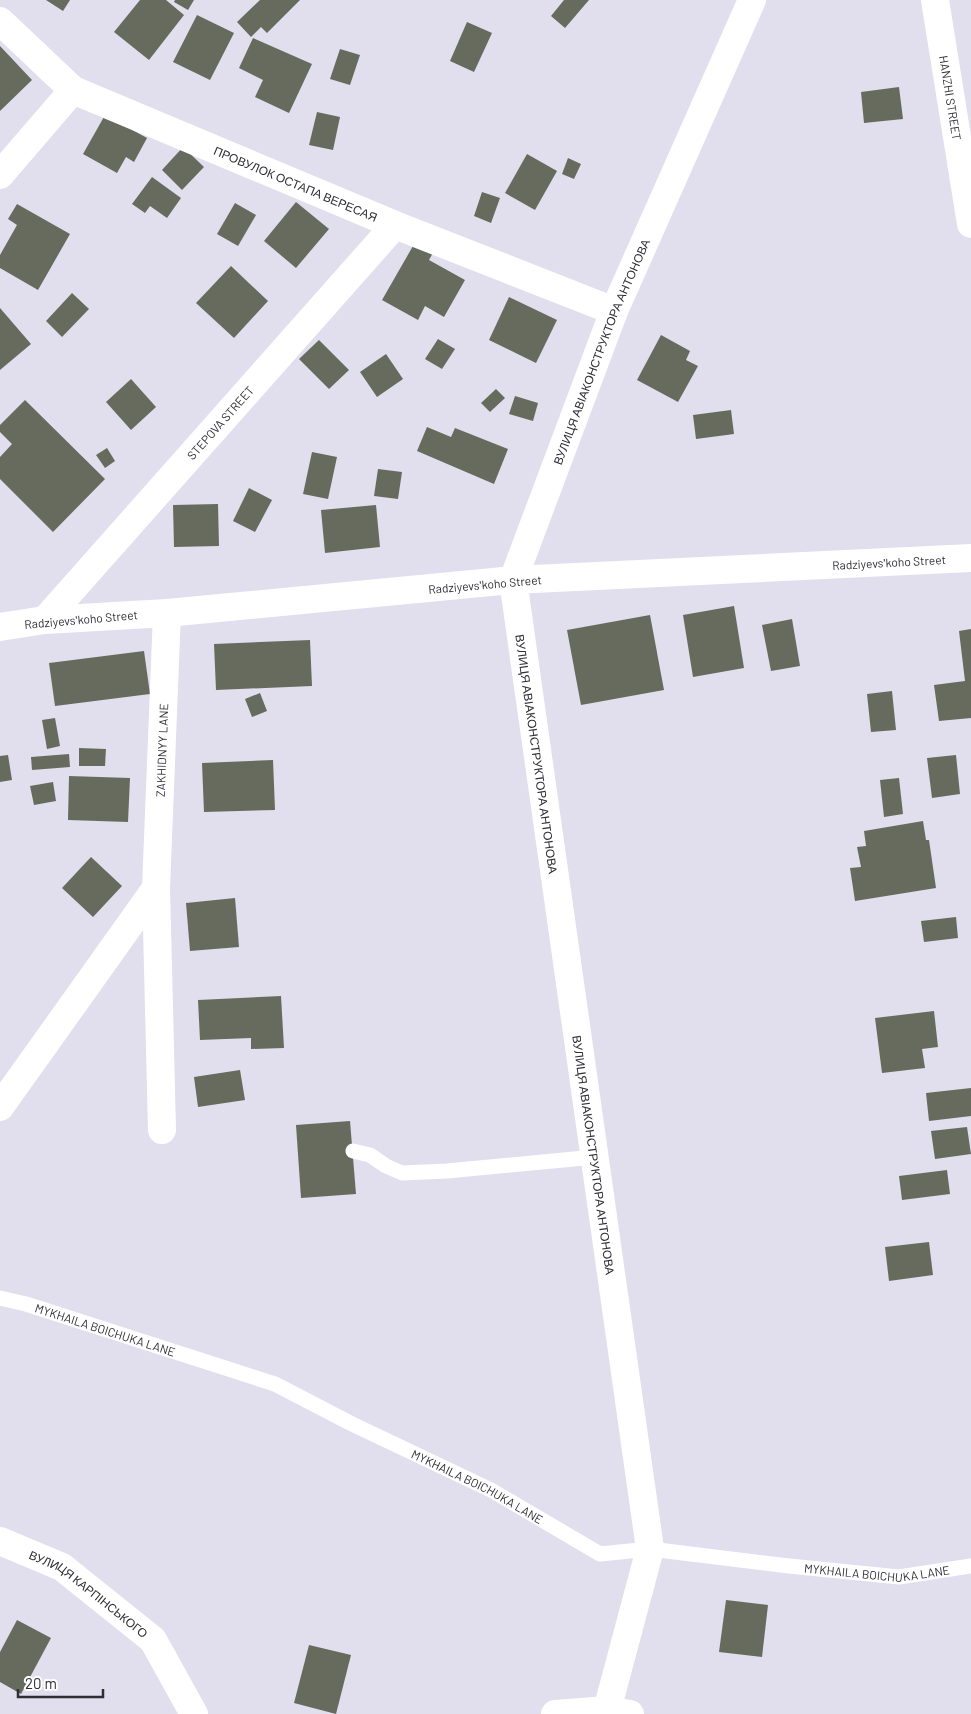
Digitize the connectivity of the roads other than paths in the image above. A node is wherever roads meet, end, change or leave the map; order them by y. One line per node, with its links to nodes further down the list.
1 (752, 0): 8 (street, ВУЛИЦЯ АВІАКОНСТРУКТОРА АНТОНОВА)
2 (935, 0): 6 (street, HANZHI STREET)
3 (0, 21): 4 (street, ПРОВУЛОК ОСТАПА ВЕРЕСАЯ)
4 (73, 90): 5 (street); 7 (street, ПРОВУЛОК ОСТАПА ВЕРЕСАЯ)
5 (0, 175)
6 (971, 224)
7 (395, 225): 8 (street, ПРОВУЛОК ОСТАПА ВЕРЕСАЯ); 12 (street, STEPOVA STREET)
8 (614, 311): 10 (street, ВУЛИЦЯ АВІАКОНСТРУКТОРА АНТОНОВА)
9 (971, 558): 10 (street, Radziyevsʹkoho Street)
10 (513, 580): 11 (street, Radziyevsʹkoho Street); 18 (street, ВУЛИЦЯ АВІАКОНСТРУКТОРА АНТОНОВА)
11 (167, 613): 12 (street, Radziyevsʹkoho Street); 14 (street, ZAKHIDNYY LANE)
12 (45, 620): 13 (street, Radziyevsʹkoho Street)
13 (0, 627)
14 (156, 888): 15 (street); 16 (street, ZAKHIDNYY LANE)
15 (0, 1107)
16 (162, 1130)
17 (352, 1151): 18 (lane)
18 (594, 1157): 21 (street, ВУЛИЦЯ АВІАКОНСТРУКТОРА АНТОНОВА)
19 (0, 1298): 21 (lane, MYKHAILA BOICHUKA LANE)
20 (0, 1541): 24 (street, ВУЛИЦЯ КАРПІНСЬКОГО)
21 (650, 1549): 22 (lane, MYKHAILA BOICHUKA LANE); 23 (street)
22 (971, 1566)
23 (618, 1712): 25 (street)
24 (194, 1714)
25 (555, 1714)

